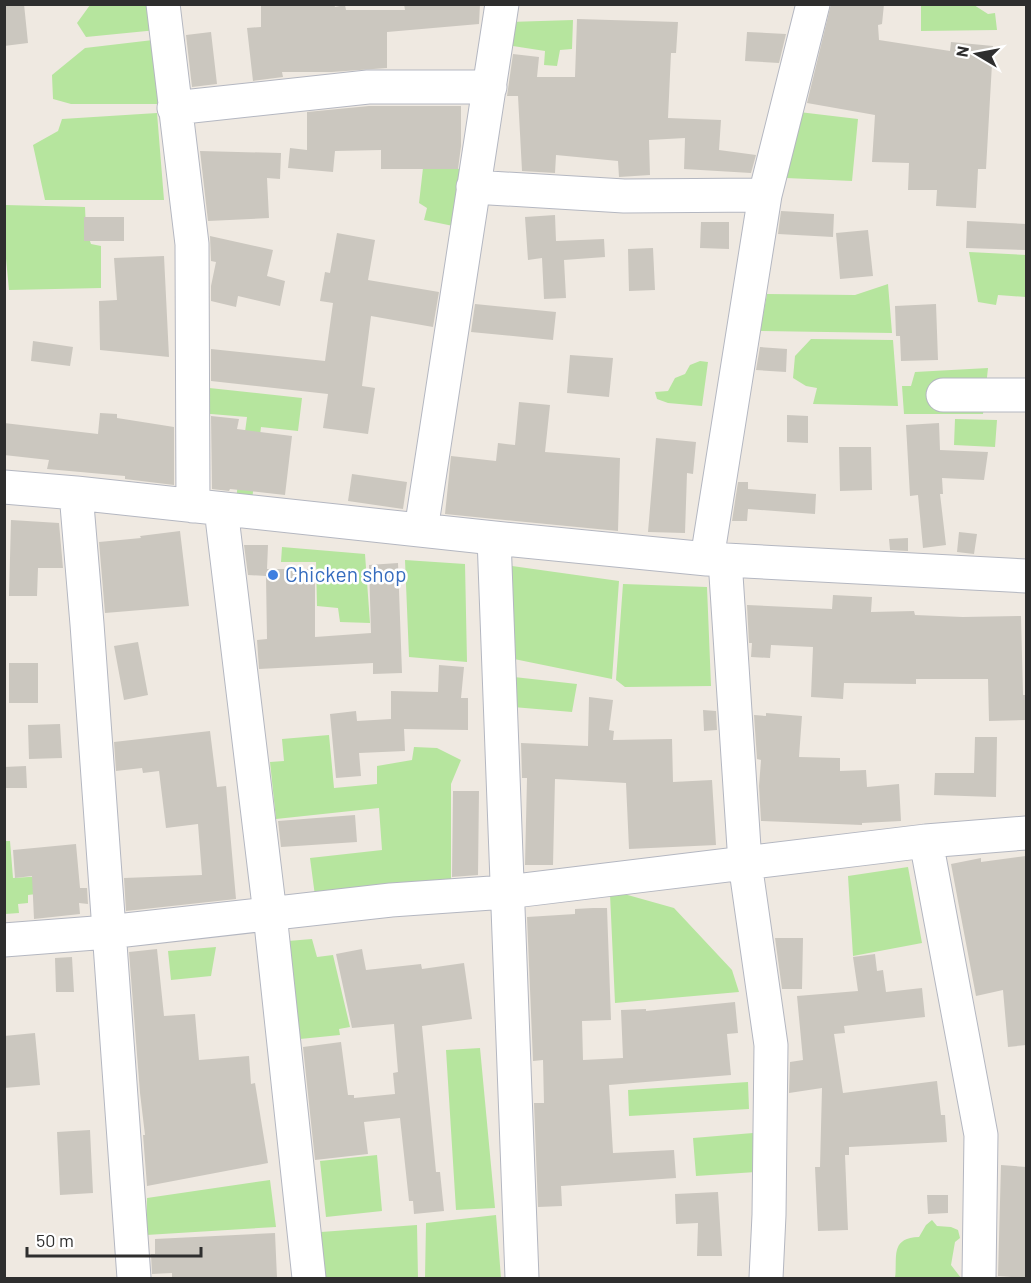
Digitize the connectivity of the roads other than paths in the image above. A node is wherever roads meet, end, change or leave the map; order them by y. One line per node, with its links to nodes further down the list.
1 (163, 4): 5 (street)
2 (502, 4): 4 (street)
3 (813, 4): 7 (street)
4 (490, 87): 5 (street); 6 (street)
5 (174, 108): 12 (street)
6 (473, 187): 7 (street); 13 (street)
7 (765, 195): 15 (street)
8 (943, 395): 9 (street)
9 (1026, 395)
10 (4, 487): 11 (street)
11 (76, 493): 12 (street); 22 (street)
12 (207, 508): 13 (street); 21 (street)
13 (421, 530): 14 (street)
14 (494, 538): 15 (street); 20 (street)
15 (716, 560): 16 (street); 19 (street)
16 (1026, 576)
17 (1026, 833): 18 (street)
18 (926, 841): 19 (street); 28 (street)
19 (745, 862): 20 (street); 27 (street)
20 (506, 892): 21 (street); 26 (street)
21 (270, 914): 22 (street); 25 (street)
22 (108, 932): 23 (street); 24 (street)
23 (4, 940)
24 (134, 1278)
25 (309, 1278)
26 (522, 1278)
27 (766, 1278)
28 (979, 1278)

